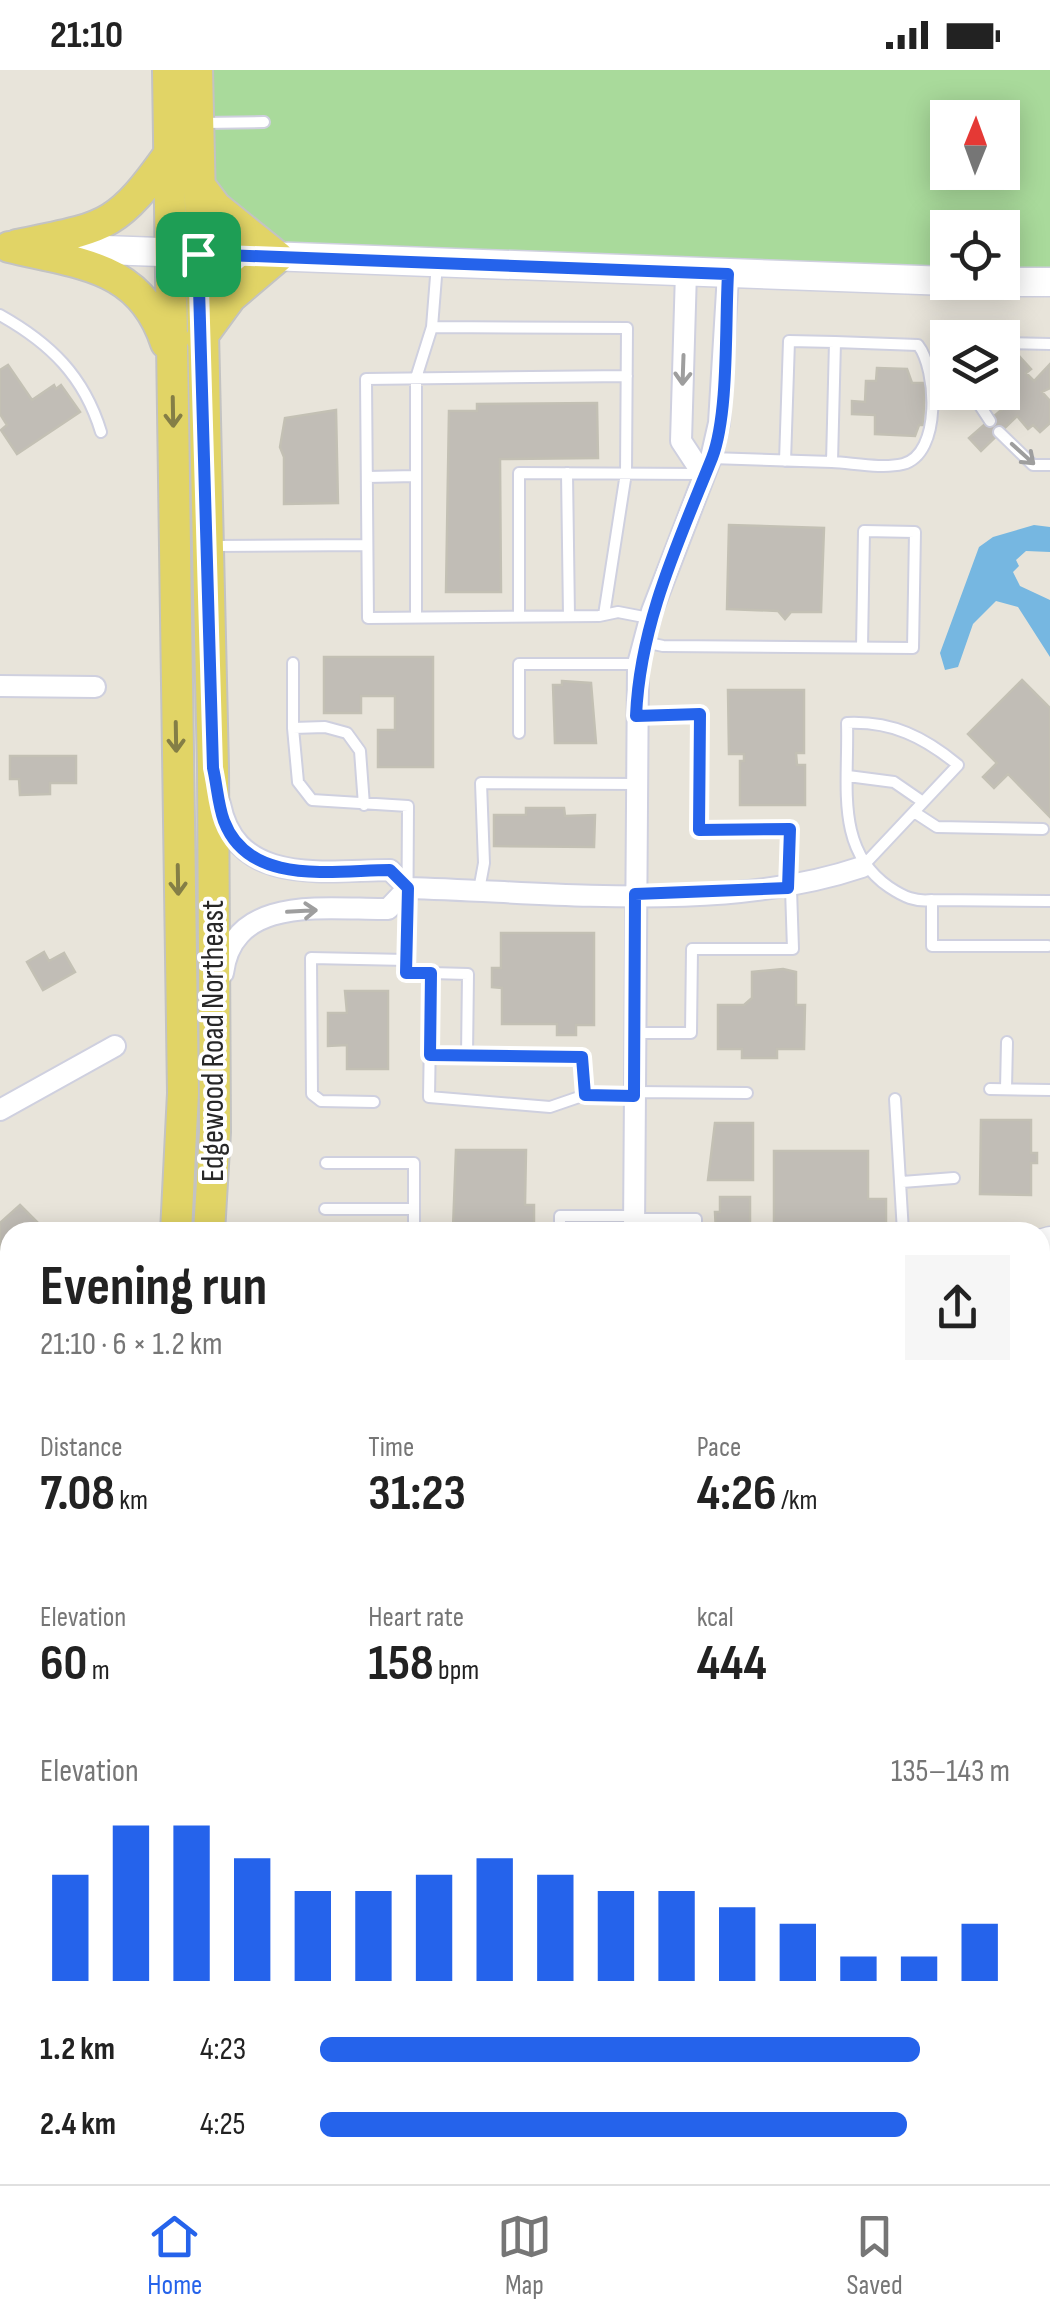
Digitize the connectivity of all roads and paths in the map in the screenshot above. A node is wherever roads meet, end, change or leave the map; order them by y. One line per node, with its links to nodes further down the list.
1 (168, 70): 5 (main road, Edgewood Road Northeast)
2 (196, 70): 4 (main road, Edgewood Road Northeast)
3 (264, 122): 4 (lane)
4 (197, 124): 6 (main road, Edgewood Road Northeast)
5 (170, 154): 7 (main road); 8 (main road, Edgewood Road Northeast)
6 (198, 182): 8 (main road, Edgewood Road Northeast); 9 (main road)
7 (5, 246): 8 (main road); 22 (main road)
8 (185, 253): 9 (main road); 18 (main road, Edgewood Road Northeast); 22 (main road, Edgewood Road Northeast)
9 (278, 256): 10 (main road); 18 (main road)
10 (438, 263): 11 (main road); 17 (lane)
11 (686, 272): 12 (main road); 31 (street, one-way to 31)
12 (728, 274): 13 (main road); 31 (street)
13 (930, 280)
14 (1020, 282): 15 (main road)
15 (1050, 282)
16 (0, 315): 27 (lane)
17 (432, 327): 23 (lane); 24 (lane)
18 (201, 338): 38 (main road, Edgewood Road Northeast)
19 (835, 342): 29 (lane); 30 (lane); 30 (lane)
20 (1020, 344): 21 (lane)
21 (1050, 344)
22 (172, 360): 90 (main road, Edgewood Road Northeast, one-way to 90)
23 (626, 376): 24 (lane); 34 (lane)
24 (416, 378): 35 (lane); 36 (lane)
25 (983, 410): 26 (lane)
26 (990, 421)
27 (100, 432)
28 (1000, 432): 32 (lane, one-way to 32)
29 (785, 461): 30 (lane); 31 (lane)
30 (832, 462)
31 (707, 466): 34 (lane); 43 (street)
32 (1050, 466)
33 (567, 473): 34 (lane); 40 (lane); 41 (lane)
34 (626, 473): 39 (lane)
35 (367, 476): 36 (lane); 37 (lane)
36 (416, 476): 42 (lane)
37 (367, 545): 38 (lane); 42 (lane)
38 (207, 546): 53 (main road, Edgewood Road Northeast)
39 (604, 615): 41 (lane); 43 (lane)
40 (519, 616): 41 (lane); 42 (lane)
41 (568, 616)
42 (416, 617)
43 (650, 618): 44 (street)
44 (644, 642): 45 (lane); 47 (street)
45 (862, 647): 45 (lane)
46 (293, 663): 51 (lane)
47 (638, 664): 50 (street); 52 (lane)
48 (0, 686): 49 (street)
49 (96, 687)
50 (636, 716): 55 (street); 62 (lane)
51 (294, 728): 57 (lane); 57 (lane)
52 (519, 733)
53 (213, 768): 61 (street); 70 (main road, Edgewood Road Northeast)
54 (848, 776): 56 (lane); 56 (lane); 60 (lane)
55 (636, 784): 63 (lane); 64 (street)
56 (923, 802): 58 (lane)
57 (364, 805): 61 (lane)
58 (914, 812): 59 (lane); 60 (lane)
59 (1043, 829)
60 (862, 867): 62 (street); 65 (lane)
61 (408, 888): 63 (street); 68 (lane); 70 (street, one-way to 61)
62 (788, 888): 64 (street); 71 (lane)
63 (479, 890): 64 (street)
64 (635, 894): 71 (street)
65 (932, 900): 66 (lane); 67 (lane)
66 (1049, 901)
67 (1048, 946)
68 (407, 960): 69 (lane); 83 (lane)
69 (431, 973): 74 (lane); 75 (lane)
70 (216, 1026): 91 (main road, Edgewood Road Northeast)
71 (634, 1033): 80 (street)
72 (1006, 1042): 77 (lane)
73 (115, 1046): 84 (street)
74 (430, 1055): 75 (lane); 81 (lane)
75 (467, 1056): 81 (lane)
76 (990, 1089): 77 (lane)
77 (1006, 1089): 78 (lane)
78 (1050, 1090)
79 (747, 1093): 80 (lane)
80 (634, 1094): 81 (lane); 94 (street)
81 (585, 1095)
82 (896, 1099): 87 (lane)
83 (374, 1102)
84 (0, 1110)
85 (326, 1163): 89 (lane)
86 (954, 1178): 87 (lane)
87 (902, 1182): 96 (lane)
88 (325, 1209): 89 (lane)
89 (414, 1209): 92 (lane)
90 (177, 1222)
91 (209, 1222)
92 (414, 1222)
93 (560, 1222): 94 (lane)
94 (634, 1222): 95 (lane)
95 (696, 1222)
96 (903, 1222)

